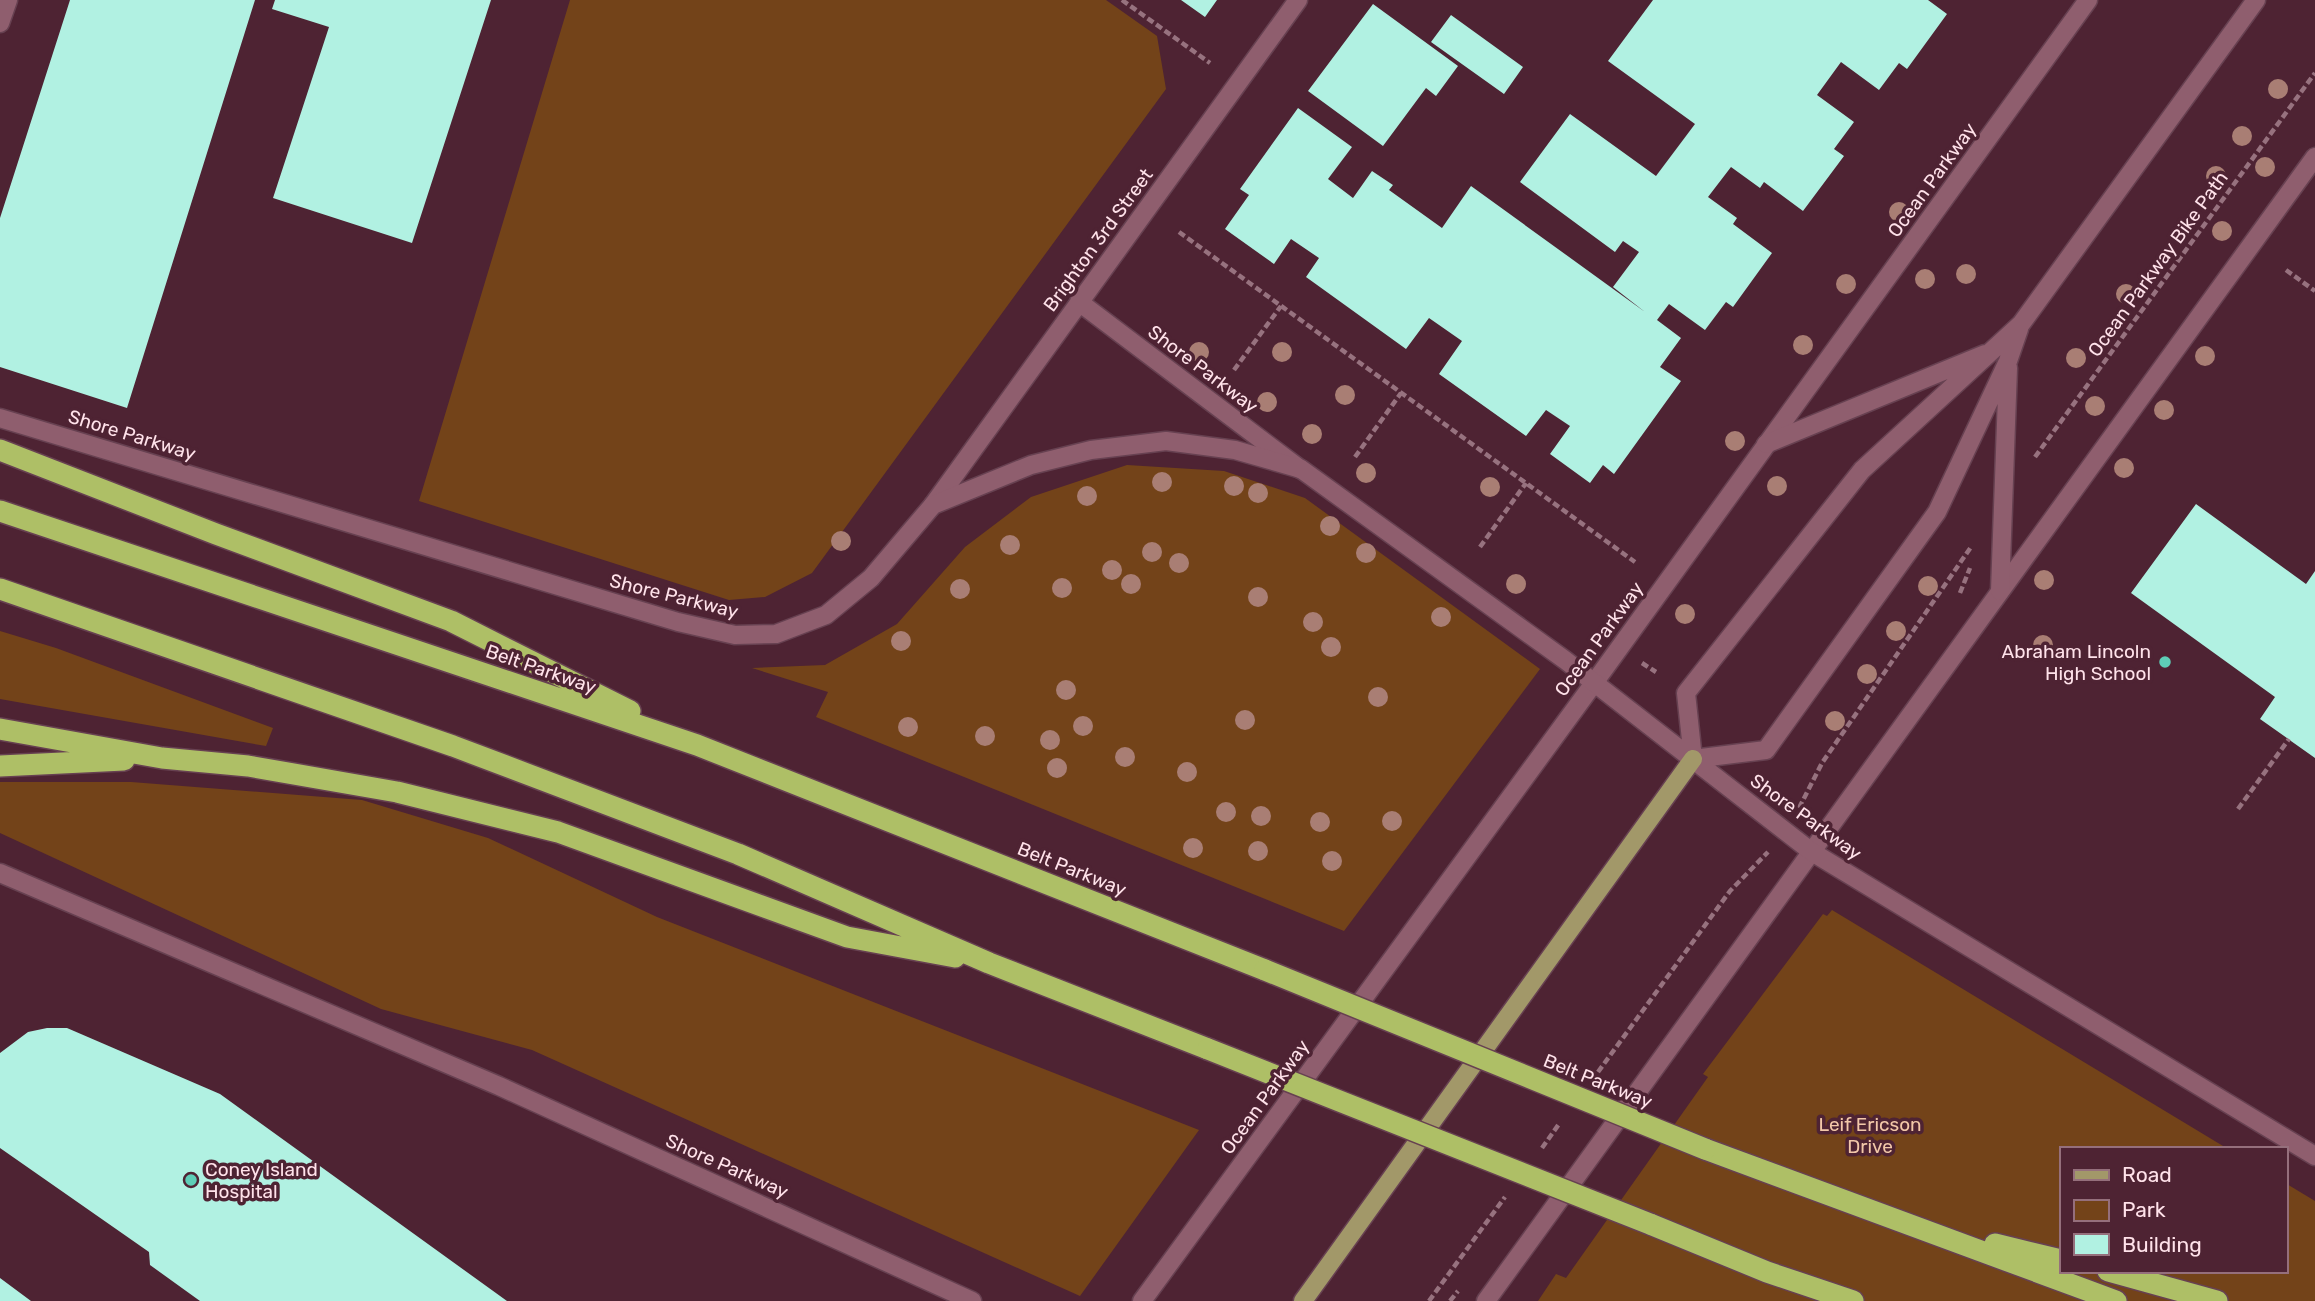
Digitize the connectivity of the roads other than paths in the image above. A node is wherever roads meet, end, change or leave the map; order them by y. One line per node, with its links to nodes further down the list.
1 (8, 0): 5 (main road)
2 (1298, 0): 7 (main road, Brighton 3rd Street)
3 (2088, 0): 12 (main road, Ocean Parkway)
4 (2256, 0): 8 (main road)
5 (0, 23)
6 (2315, 157): 18 (main road)
7 (1079, 302): 14 (main road, Shore Parkway); 15 (main road, Brighton 3rd Street)
8 (2021, 324): 9 (main road); 10 (main road)
9 (1992, 353): 12 (main road); 23 (main road)
10 (2008, 361): 18 (main road); 23 (main road)
11 (0, 418): 15 (main road, Shore Parkway)
12 (1766, 444): 19 (main road, Ocean Parkway)
13 (0, 450): 21 (highway)
14 (1301, 469): 15 (main road, Shore Parkway); 19 (main road, Shore Parkway)
15 (933, 505)
16 (0, 511): 21 (highway, Belt Parkway)
17 (0, 589): 27 (highway)
18 (2000, 590): 25 (main road)
19 (1594, 683): 23 (main road, Shore Parkway); 34 (main road, Ocean Parkway)
20 (0, 729): 22 (highway)
21 (698, 745): 29 (highway, Belt Parkway, bridge)
22 (162, 758): 24 (highway); 27 (highway)
23 (1693, 759): 25 (main road, Shore Parkway); 35 (main road)
24 (0, 766)
25 (1812, 852): 28 (main road, Shore Parkway); 36 (main road)
26 (0, 873): 33 (main road, Shore Parkway)
27 (989, 963): 31 (highway, bridge)
28 (2315, 1156)
29 (1898, 1221): 30 (highway); 39 (highway, Belt Parkway)
30 (2060, 1260)
31 (1768, 1272): 37 (highway); 38 (highway)
32 (2115, 1273): 40 (highway)
33 (972, 1301)
34 (1142, 1301)
35 (1303, 1301)
36 (1486, 1301)
37 (1820, 1301)
38 (1853, 1301)
39 (2116, 1301)
40 (2217, 1301)

